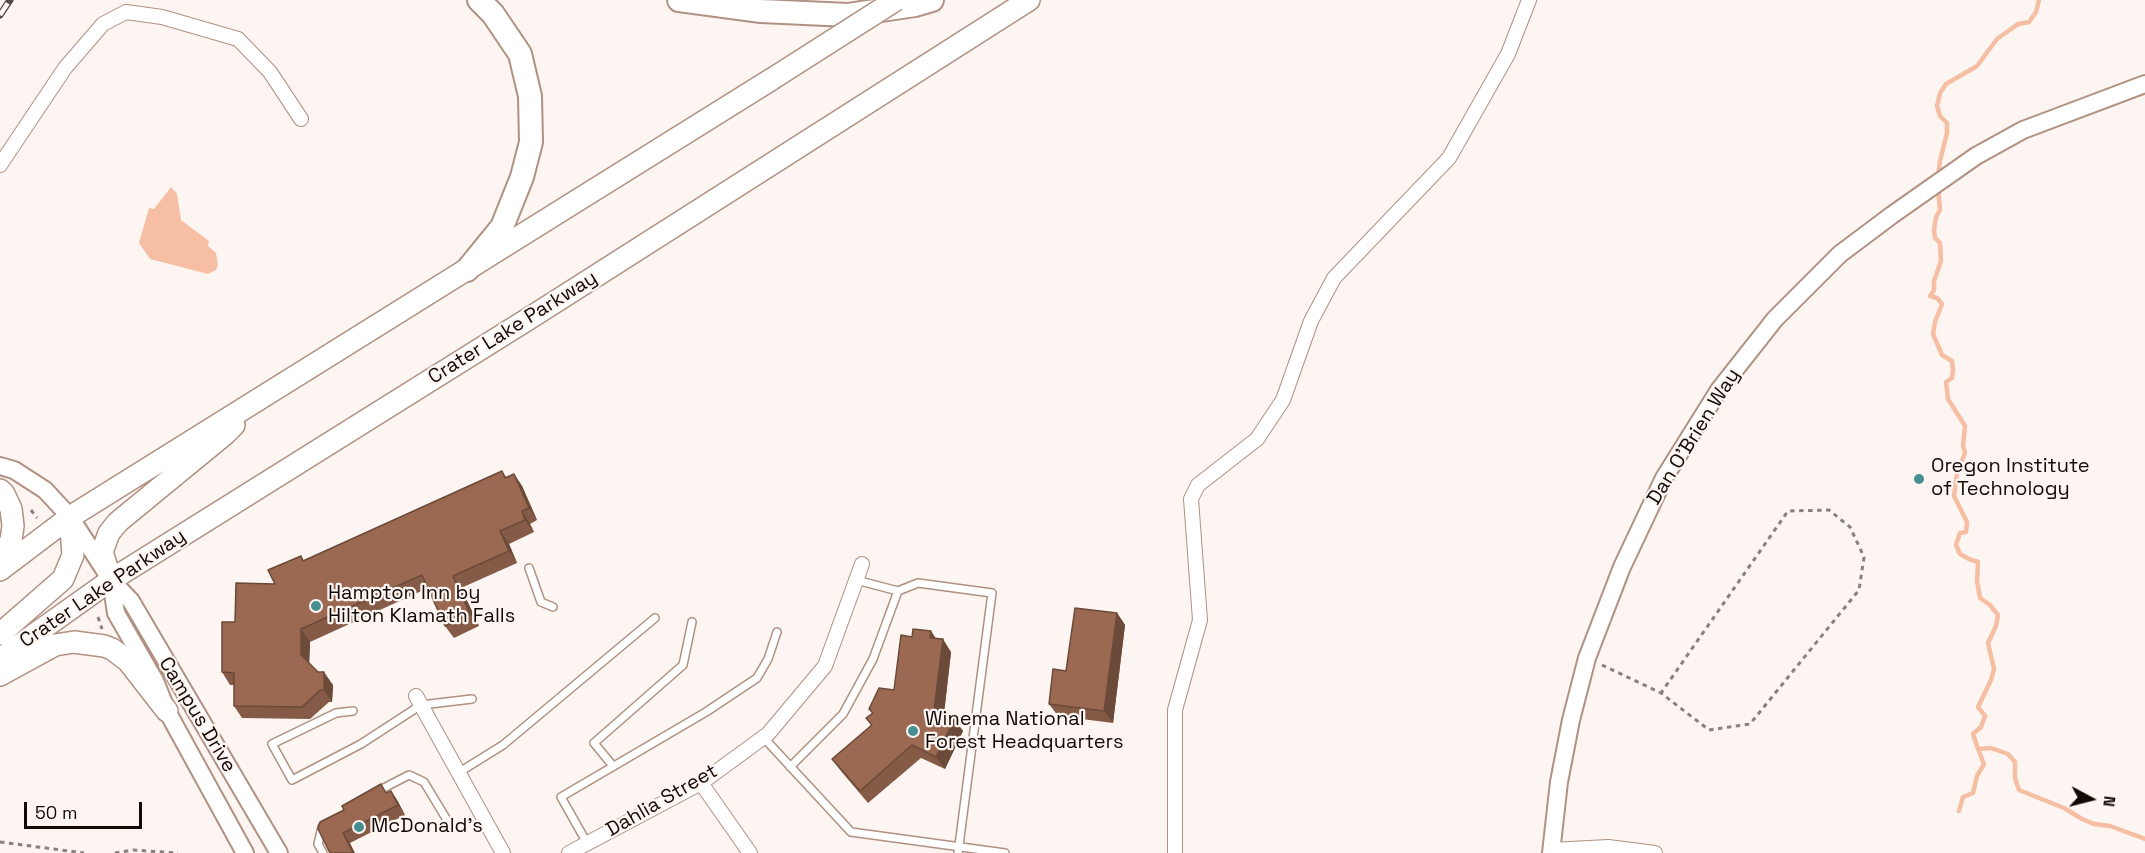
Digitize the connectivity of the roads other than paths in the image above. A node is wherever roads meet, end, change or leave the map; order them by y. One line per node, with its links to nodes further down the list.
1 (479, 0): 10 (highway)
2 (679, 0): 4 (highway)
3 (896, 0): 10 (main road, bridge)
4 (932, 0)
5 (1029, 0): 19 (main road, Crater Lake Parkway)
6 (1528, 0): 51 (street)
7 (2145, 84): 43 (street, Dan O'Brien Way)
8 (301, 119): 9 (street)
9 (0, 165)
10 (467, 270): 11 (main road)
11 (253, 403): 14 (main road); 19 (main road)
12 (0, 466): 14 (street, Campus Drive)
13 (0, 490): 15 (main road)
14 (70, 517): 18 (main road); 19 (street, Campus Drive); 26 (main road)
15 (0, 562)
16 (862, 564): 20 (street, Dahlia Street)
17 (529, 568): 22 (lane)
18 (0, 570)
19 (111, 580): 27 (main road, Crater Lake Parkway); 31 (street, Campus Drive); 45 (street, Campus Drive)
20 (856, 580): 21 (lane); 33 (street, Dahlia Street)
21 (898, 591): 35 (lane); 42 (lane)
22 (553, 607)
23 (655, 618): 36 (lane)
24 (692, 622): 34 (lane)
25 (777, 632): 34 (lane)
26 (0, 634)
27 (0, 659)
28 (0, 675): 31 (main road)
29 (472, 699): 30 (lane)
30 (419, 700): 32 (lane); 36 (street)
31 (167, 711): 44 (street, Campus Drive)
32 (353, 711)
33 (763, 737): 35 (lane); 37 (street, Dahlia Street)
34 (614, 766): 41 (lane)
35 (790, 767): 42 (lane)
36 (458, 773): 47 (street)
37 (701, 783): 41 (street, Dahlia Street); 49 (street)
38 (369, 796): 40 (lane)
39 (332, 818): 46 (lane)
40 (447, 820)
41 (587, 843): 48 (street, Dahlia Street)
42 (958, 850): 50 (lane)
43 (1553, 852): 52 (street)
44 (245, 853)
45 (279, 853)
46 (323, 853)
47 (503, 853)
48 (569, 853)
49 (750, 853)
50 (1005, 853)
51 (1175, 853)
52 (1655, 853)

